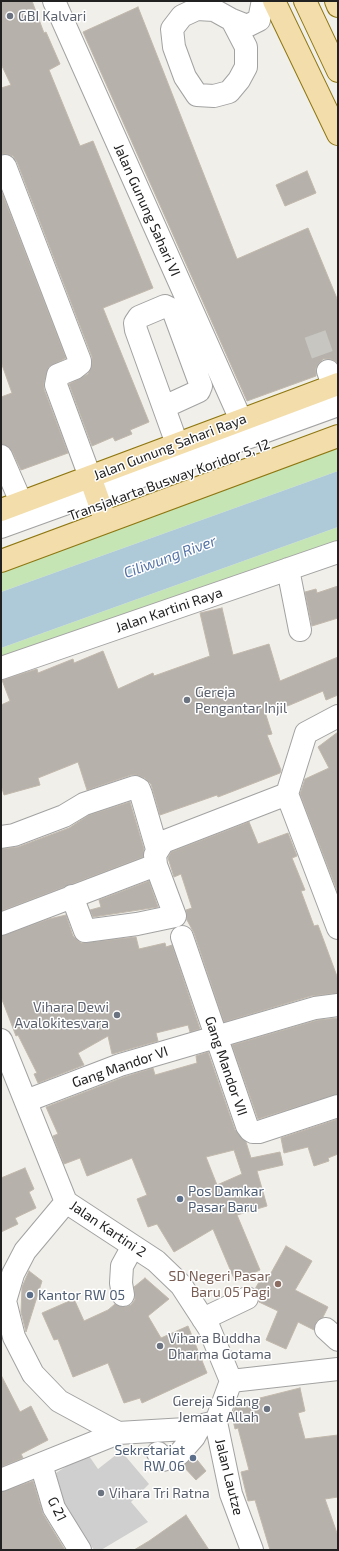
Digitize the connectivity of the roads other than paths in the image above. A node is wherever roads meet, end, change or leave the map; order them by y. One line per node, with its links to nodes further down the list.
1 (54, 1): 12 (street, Jalan Gunung Sahari VI)
2 (306, 1): 7 (main road)
3 (336, 1): 5 (main road)
4 (269, 2): 6 (street); 8 (main road)
5 (338, 6)
6 (232, 20)
7 (338, 71)
8 (338, 134)
9 (5, 166): 17 (street)
10 (334, 386): 12 (main road, Jalan Gunung Sahari Raya); 17 (street, Transjakarta Busway Koridor 5, 12)
11 (164, 407): 15 (street)
12 (241, 420): 15 (main road, Jalan Gunung Sahari Raya)
13 (338, 420): 17 (street, Transjakarta Busway Koridor 5, 12)
14 (338, 436): 17 (main road, Jalan Gunung Sahari Raya)
15 (177, 444): 17 (main road, Jalan Gunung Sahari Raya)
16 (1, 456): 18 (street)
17 (98, 499): 18 (main road, Jalan Gunung Sahari Raya); 20 (street, Transjakarta Busway Koridor 5, 12); 21 (street, Transjakarta Busway Koridor 5, 12); 23 (main road, Jalan Gunung Sahari Raya)
18 (21, 502): 19 (main road, Jalan Gunung Sahari Raya)
19 (1, 510)
20 (1, 528)
21 (1, 542)
22 (338, 552): 24 (street, Jalan Kartini Raya)
23 (1, 561)
24 (288, 569): 25 (street); 26 (street, Jalan Kartini Raya)
25 (300, 630)
26 (1, 668)
27 (338, 716): 28 (street)
28 (287, 794): 30 (street); 33 (street)
29 (1, 837): 30 (street)
30 (157, 857): 31 (street); 31 (street)
31 (72, 896): 32 (street)
32 (1, 924)
33 (338, 928)
34 (182, 937): 36 (street, Gang Mandor VII)
35 (338, 1005): 36 (street, Gang Mandor VI)
36 (216, 1037): 38 (street, Gang Mandor VI); 39 (street, Gang Mandor VII)
37 (1, 1040): 38 (street, Jalan Kartini 2)
38 (26, 1101): 40 (street, Jalan Kartini 2)
39 (338, 1106)
40 (66, 1202): 41 (street, Jalan Kartini 2); 44 (street)
41 (133, 1246): 42 (street); 45 (street, Jalan Kartini 2)
42 (123, 1294)
43 (247, 1298): 45 (street)
44 (3, 1302): 49 (street)
45 (203, 1319): 47 (street, Jalan Kartini 2)
46 (338, 1369): 47 (street)
47 (231, 1380): 48 (street, Jalan Lautze)
48 (208, 1424): 49 (street); 50 (street); 54 (street, Jalan Lautze)
49 (118, 1433): 51 (street)
50 (158, 1453)
51 (41, 1464): 52 (street); 53 (street, G 21)
52 (1, 1480)
53 (80, 1550)
54 (252, 1550)

